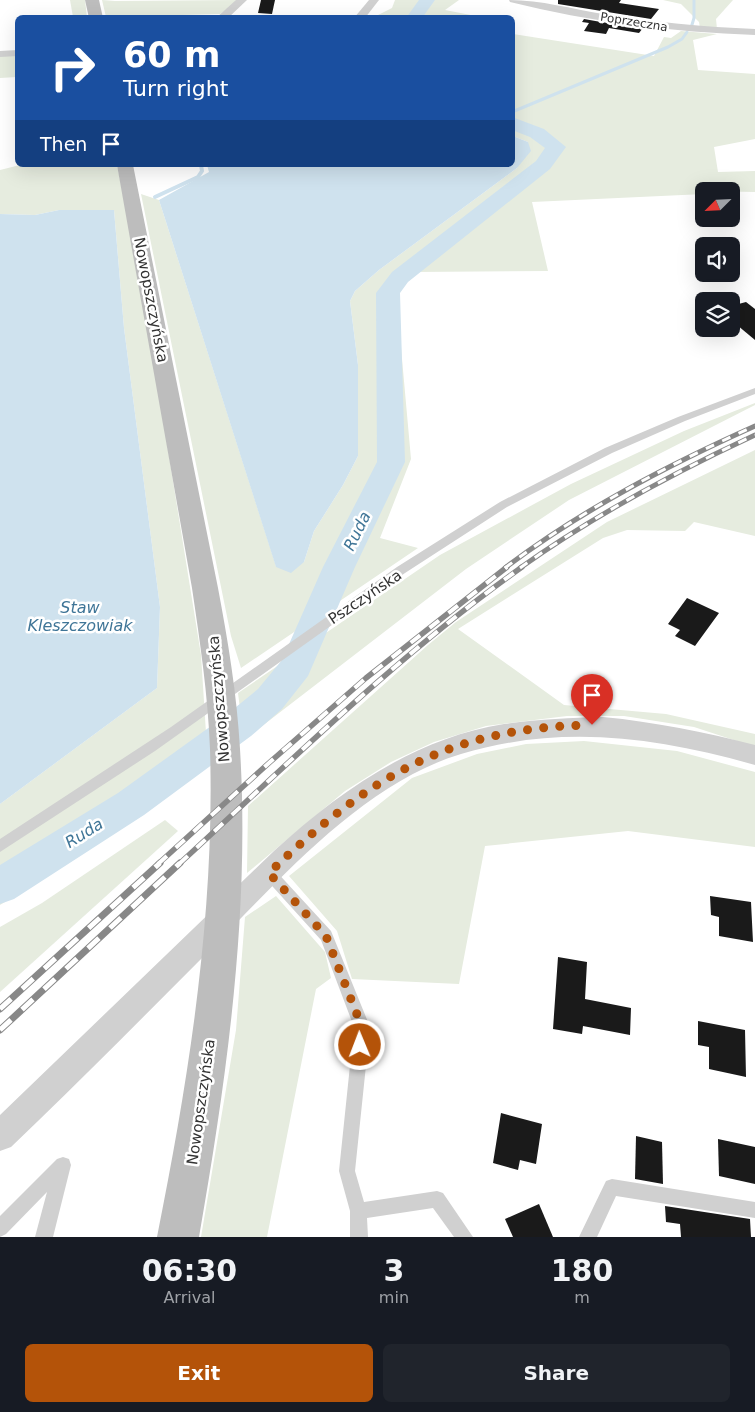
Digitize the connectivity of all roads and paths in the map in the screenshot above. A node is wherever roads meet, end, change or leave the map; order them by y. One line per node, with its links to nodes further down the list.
1 (92, 0): 5 (main road)
2 (242, 0): 6 (street)
3 (374, 0): 7 (street)
4 (514, 0): 8 (street, Poprzeczna)
5 (95, 15)
6 (224, 15)
7 (362, 15)
8 (755, 32)
9 (15, 53): 10 (street)
10 (0, 54)
11 (125, 167): 21 (main road, Nowopszczyńska)
12 (755, 391): 14 (lane, Pszczyńska)
13 (755, 755): 15 (street)
14 (0, 846)
15 (269, 873): 16 (street); 18 (lane)
16 (0, 1136)
17 (755, 1210): 24 (lane)
18 (358, 1211): 22 (lane); 23 (lane)
19 (0, 1228): 20 (lane)
20 (44, 1237)
21 (178, 1237)
22 (359, 1237)
23 (464, 1237)
24 (588, 1237)

